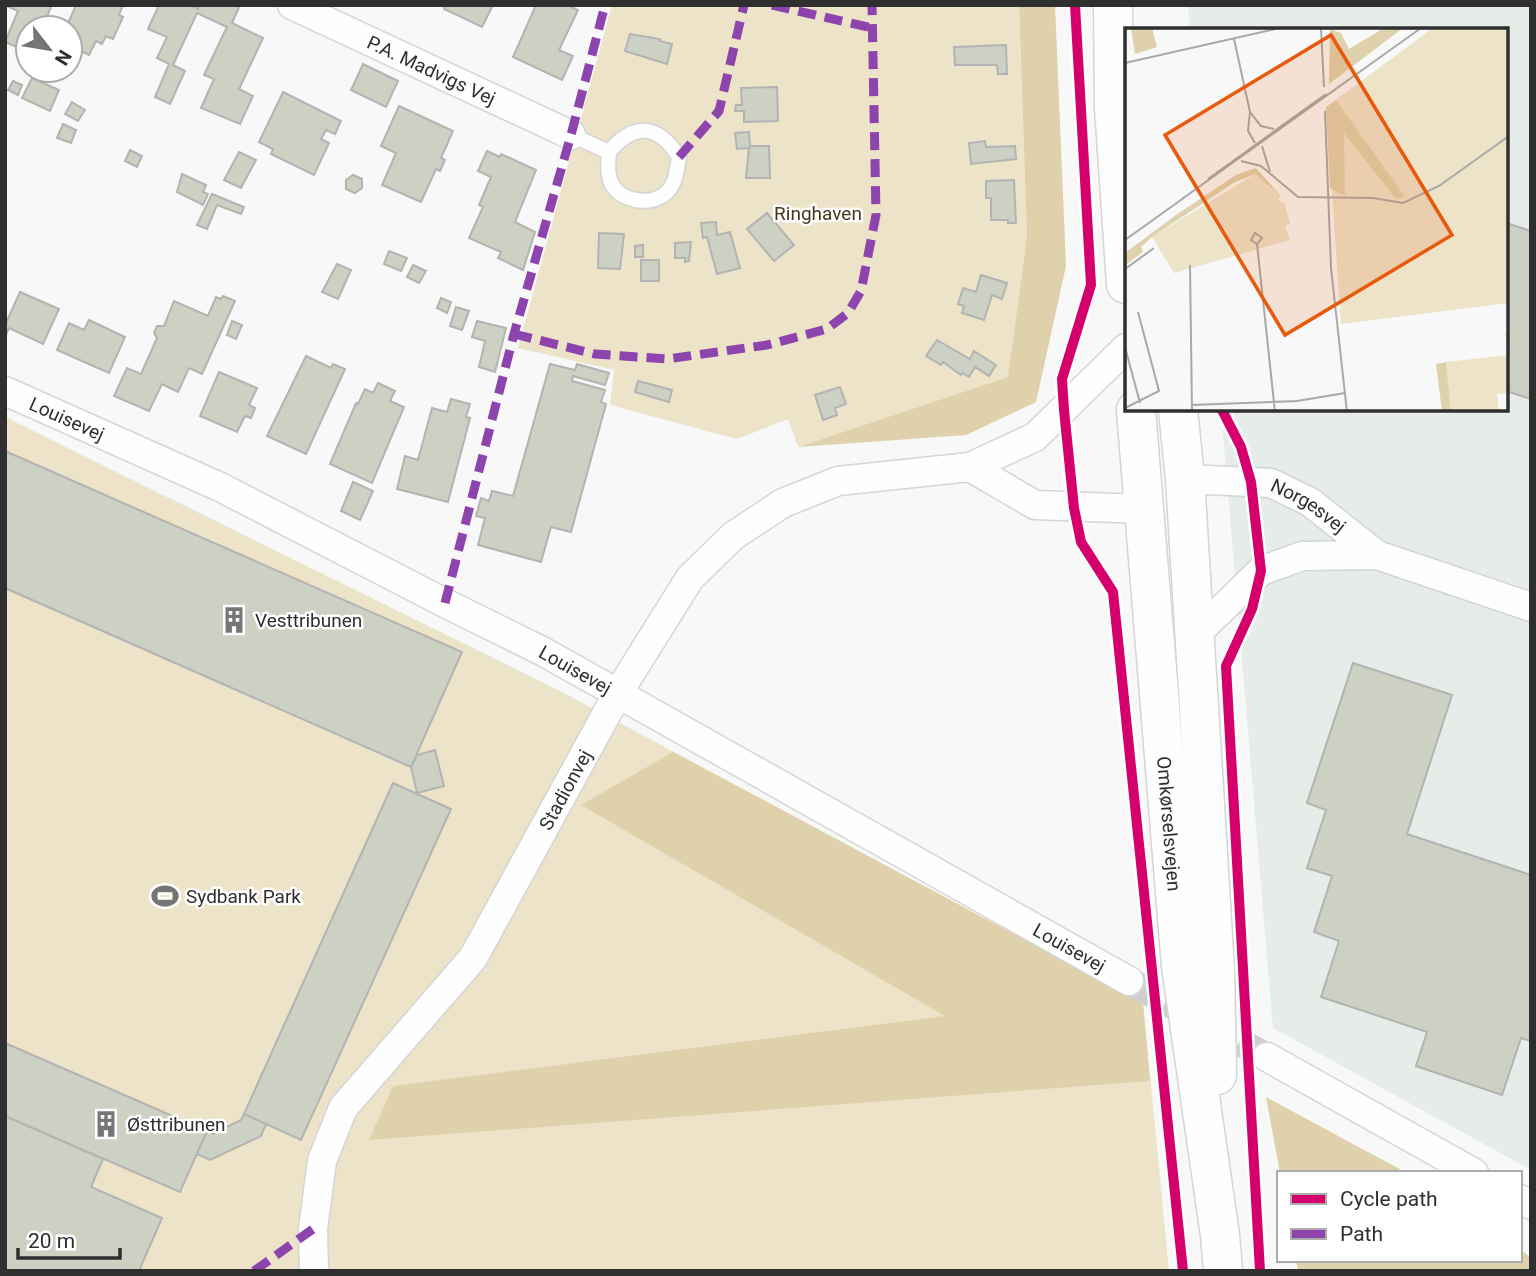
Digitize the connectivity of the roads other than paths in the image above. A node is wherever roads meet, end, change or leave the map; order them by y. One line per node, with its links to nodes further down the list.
1 (292, 5): 5 (street, P.A. Madvigs Vej)
2 (1113, 5): 7 (main road)
3 (1130, 5): 4 (main road)
4 (1133, 28)
5 (571, 135): 6 (lane)
6 (609, 152): 6 (lane)
7 (1125, 269)
8 (1125, 349): 12 (street, Stadionvej)
9 (5, 391): 18 (street, Louisevej)
10 (1136, 411): 14 (main road, Omkørselsvejen)
11 (1178, 411): 13 (main road, Omkørselsvejen)
12 (970, 467): 14 (street); 18 (street, Stadionvej)
13 (1185, 478): 15 (street, Norgesvej); 17 (main road, Omkørselsvejen)
14 (1144, 509): 22 (main road, Omkørselsvejen)
15 (1377, 555): 16 (street, Norgesvej); 17 (street, Norgesvej)
16 (1531, 607)
17 (1195, 635): 22 (main road, Omkørselsvejen)
18 (618, 693): 19 (street, Louisevej); 23 (street, Stadionvej)
19 (1129, 981)
20 (1267, 1057): 21 (street)
21 (1470, 1171)
22 (1222, 1253)
23 (314, 1271)

